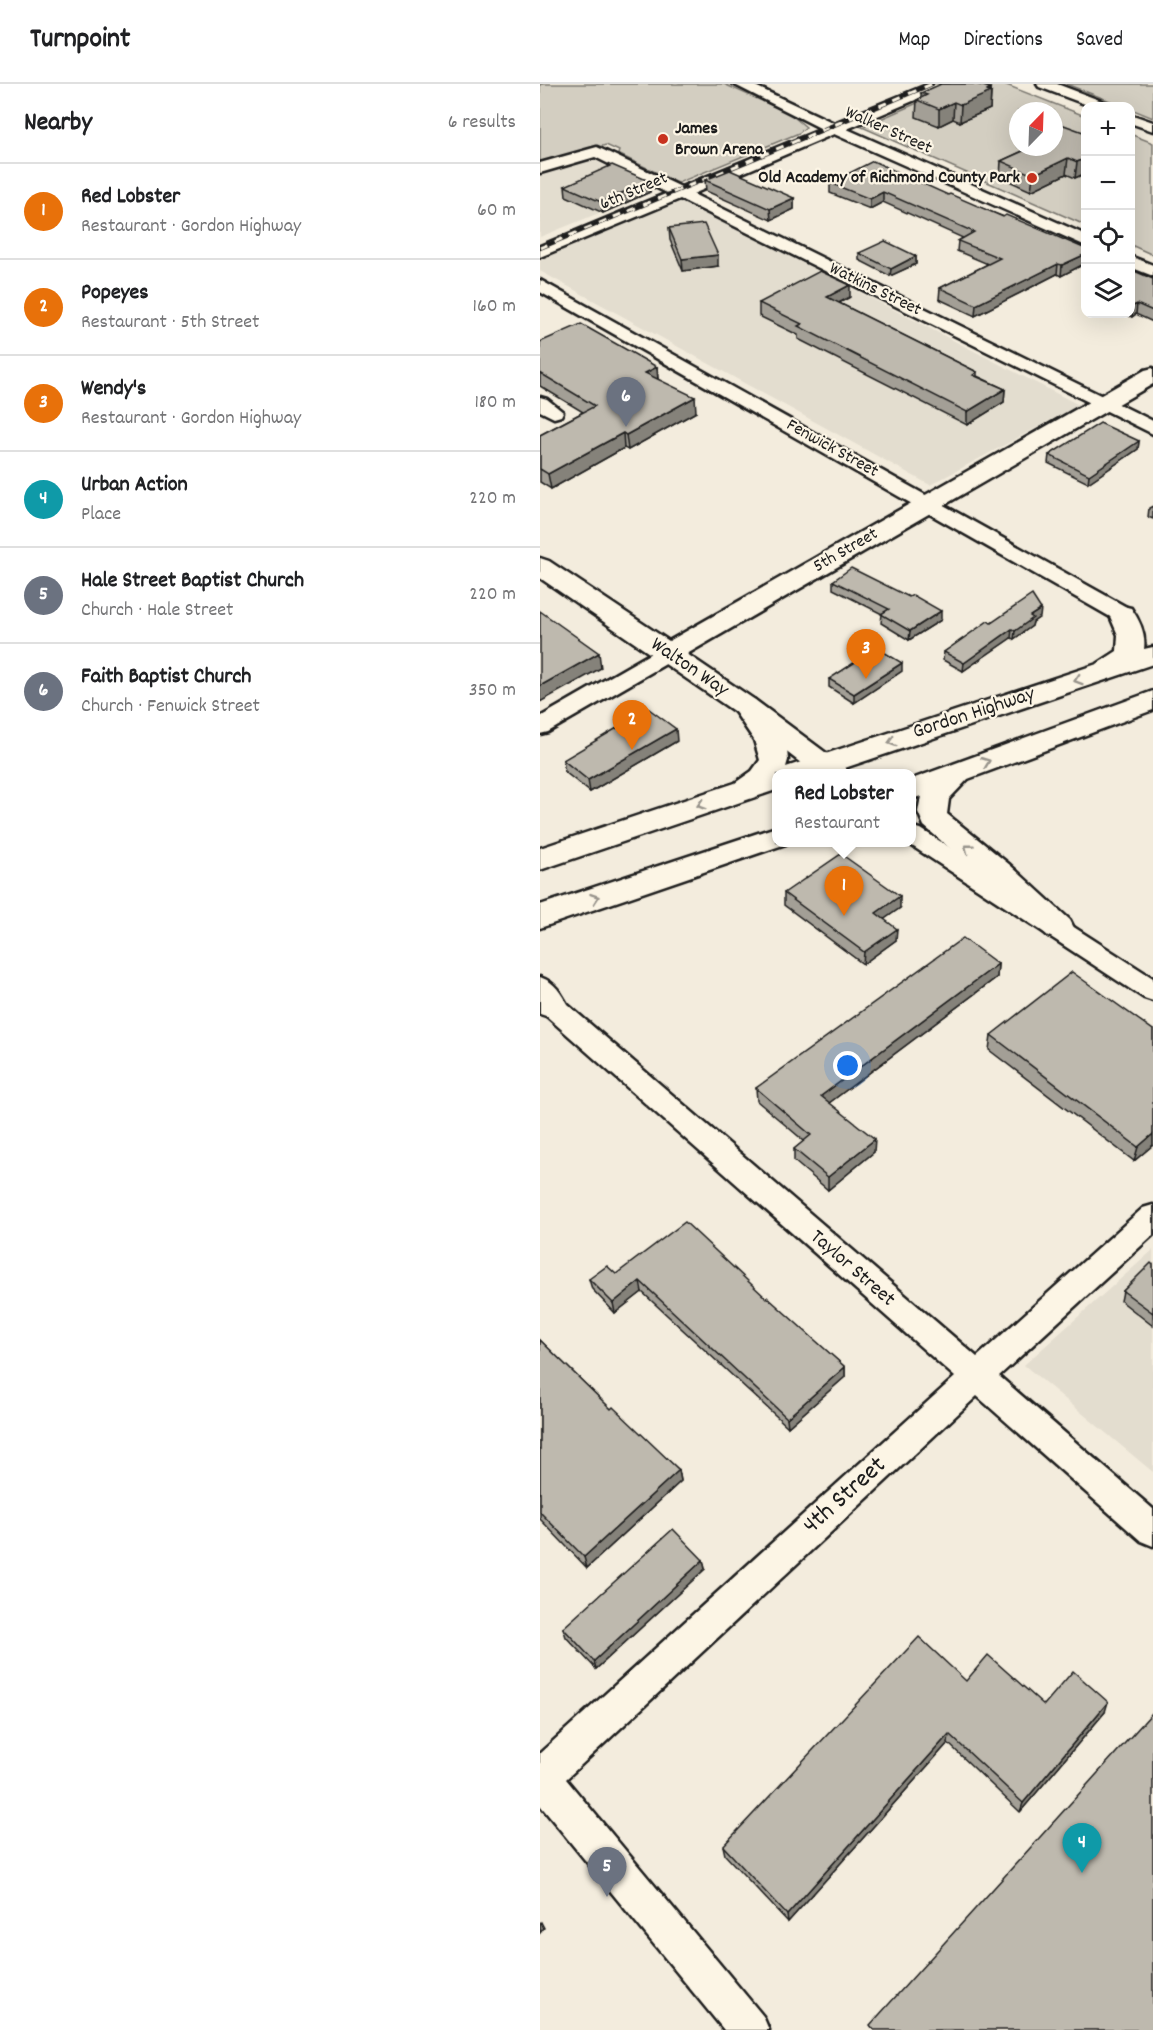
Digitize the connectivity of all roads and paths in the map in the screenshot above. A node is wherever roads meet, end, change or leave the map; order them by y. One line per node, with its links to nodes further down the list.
1 (740, 84): 7 (street, Walker Street)
2 (922, 84): 7 (street, 6th Street)
3 (941, 84): 7 (street, 6th Street)
4 (1044, 84): 5 (street)
5 (1091, 102)
6 (1135, 120): 8 (street)
7 (830, 126): 10 (street, 6th Street); 11 (street, Walker Street)
8 (1153, 127)
9 (540, 168): 10 (street, Watkins Street)
10 (674, 191): 12 (street, 6th Street); 13 (street, 6th Street); 20 (street, Watkins Street)
11 (1081, 239)
12 (540, 243)
13 (540, 252)
14 (1135, 263): 15 (street)
15 (1153, 271)
16 (540, 285): 17 (street, Fenwick Street)
17 (602, 320): 18 (street); 22 (street, Fenwick Street)
18 (581, 329)
19 (1153, 375): 20 (main road, 5th Street)
20 (1103, 404): 21 (street, Watkins Street); 22 (main road, 5th Street)
21 (1153, 428)
22 (929, 504): 24 (street, Fenwick Street); 26 (main road, 5th Street)
23 (540, 566): 26 (main road, Walton Way)
24 (1122, 614): 25 (main road); 28 (main road)
25 (1153, 625)
26 (668, 653): 30 (main road, Walton Way); 31 (street, 5th Street)
27 (1153, 655): 28 (main road, Gordon Highway)
28 (1105, 671): 32 (main road, Gordon Highway, one-way to 32)
29 (1153, 700): 33 (main road, one-way to 29)
30 (744, 706): 32 (main road, Walton Way); 36 (main road)
31 (540, 727)
32 (829, 769)
33 (957, 773): 35 (main road); 41 (main road, one-way to 33)
34 (772, 782): 36 (main road)
35 (916, 788)
36 (729, 795): 39 (main road, one-way to 39)
37 (916, 838): 41 (street)
38 (772, 839): 40 (main road, one-way to 38)
39 (540, 859)
40 (545, 918)
41 (1059, 928): 42 (street)
42 (1153, 991)
43 (544, 998): 45 (street, Taylor Street)
44 (1153, 1217): 45 (street, 4th Street)
45 (976, 1377): 46 (street, Taylor Street); 47 (street, 4th Street)
46 (1153, 1530)
47 (540, 1777): 48 (street)
48 (749, 2030)

